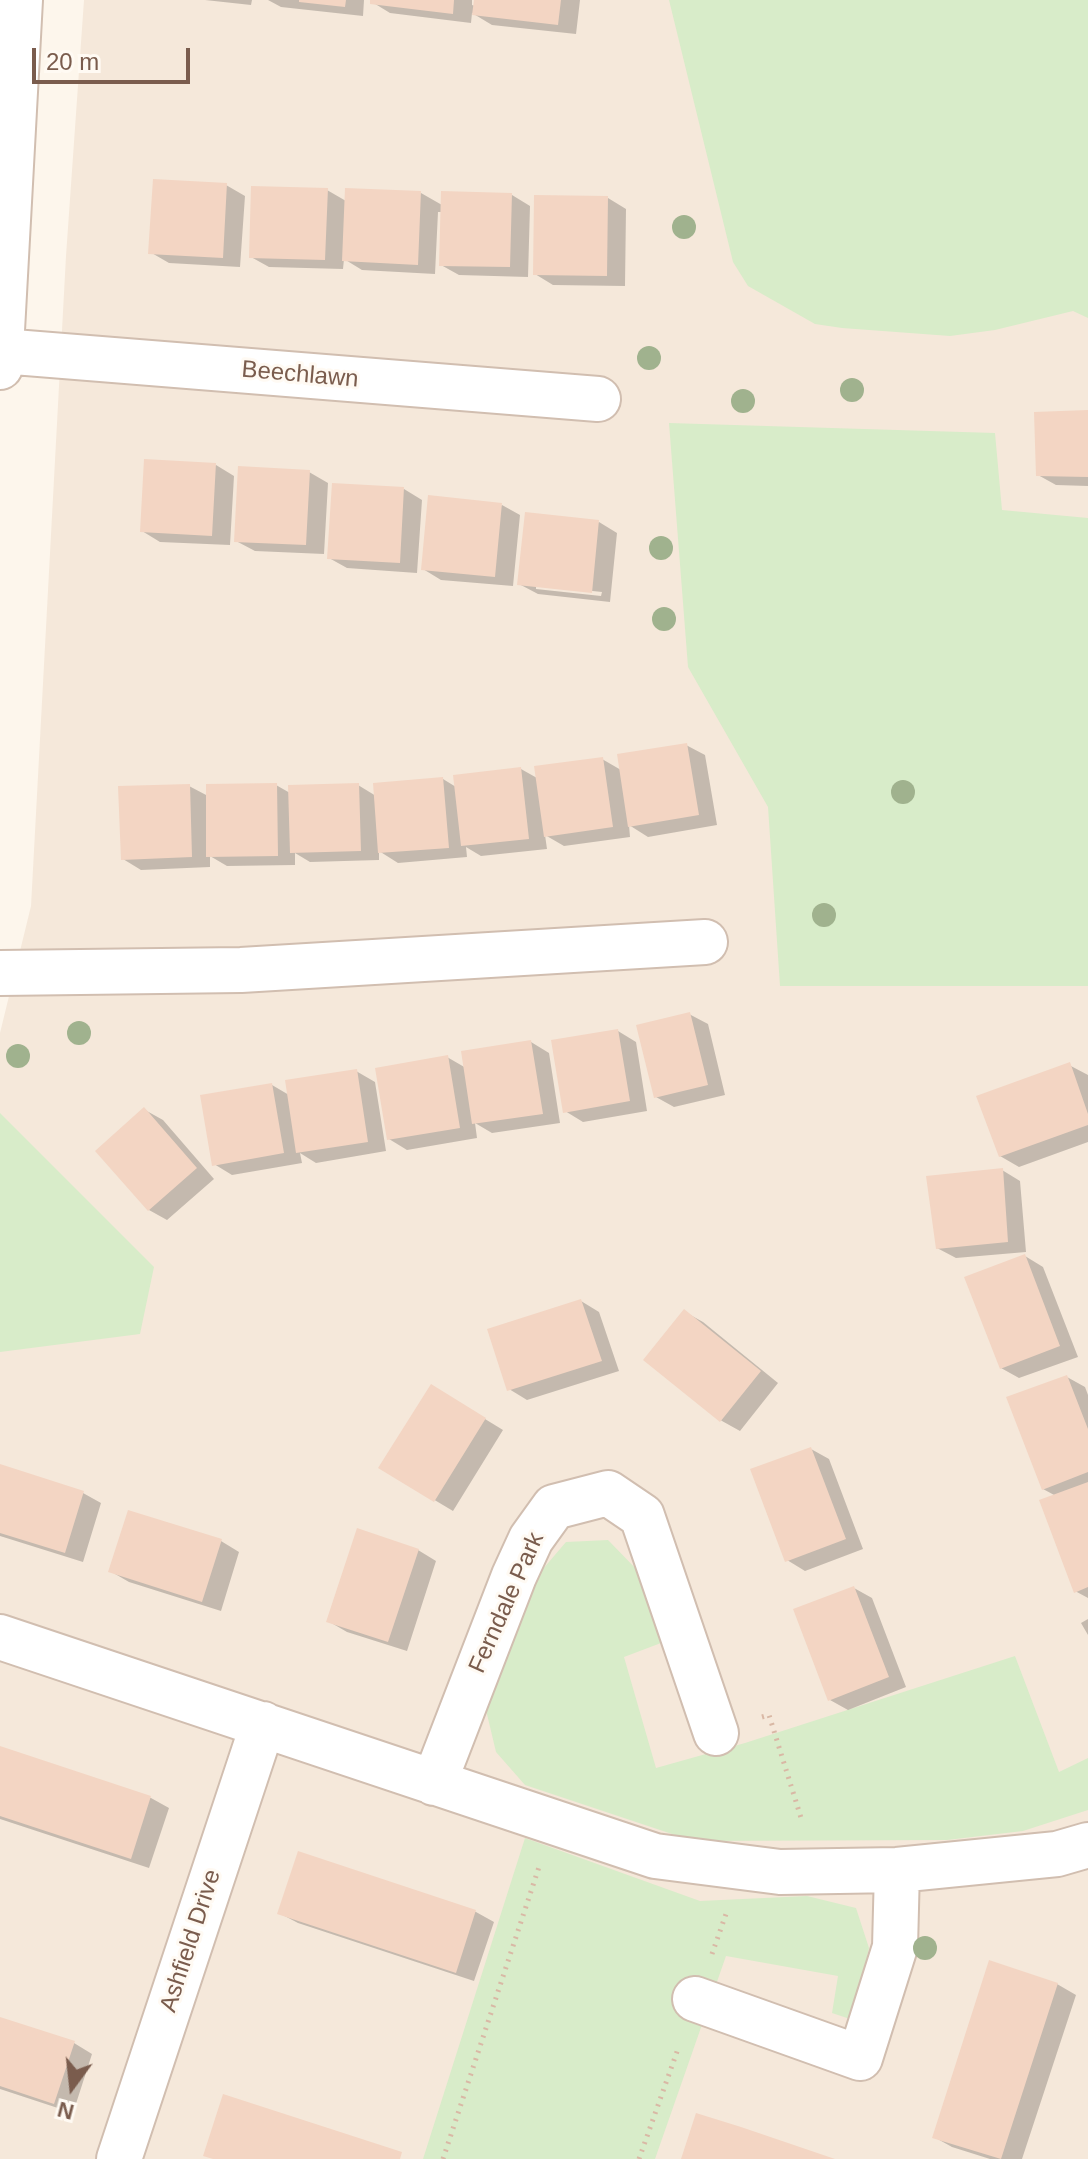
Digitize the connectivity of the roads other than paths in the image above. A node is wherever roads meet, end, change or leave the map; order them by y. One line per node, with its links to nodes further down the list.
1 (20, 0): 2 (street)
2 (1, 351): 3 (street); 4 (street, Beechlawn)
3 (0, 367)
4 (598, 399)
5 (705, 942): 6 (street)
6 (0, 973)
7 (0, 1637): 8 (street)
8 (263, 1724): 10 (street); 14 (street, Ashfield Drive)
9 (716, 1733): 10 (street, Ferndale Park)
10 (434, 1783): 12 (street)
11 (1088, 1845): 12 (street)
12 (897, 1870): 13 (street)
13 (695, 1999)
14 (119, 2159)

